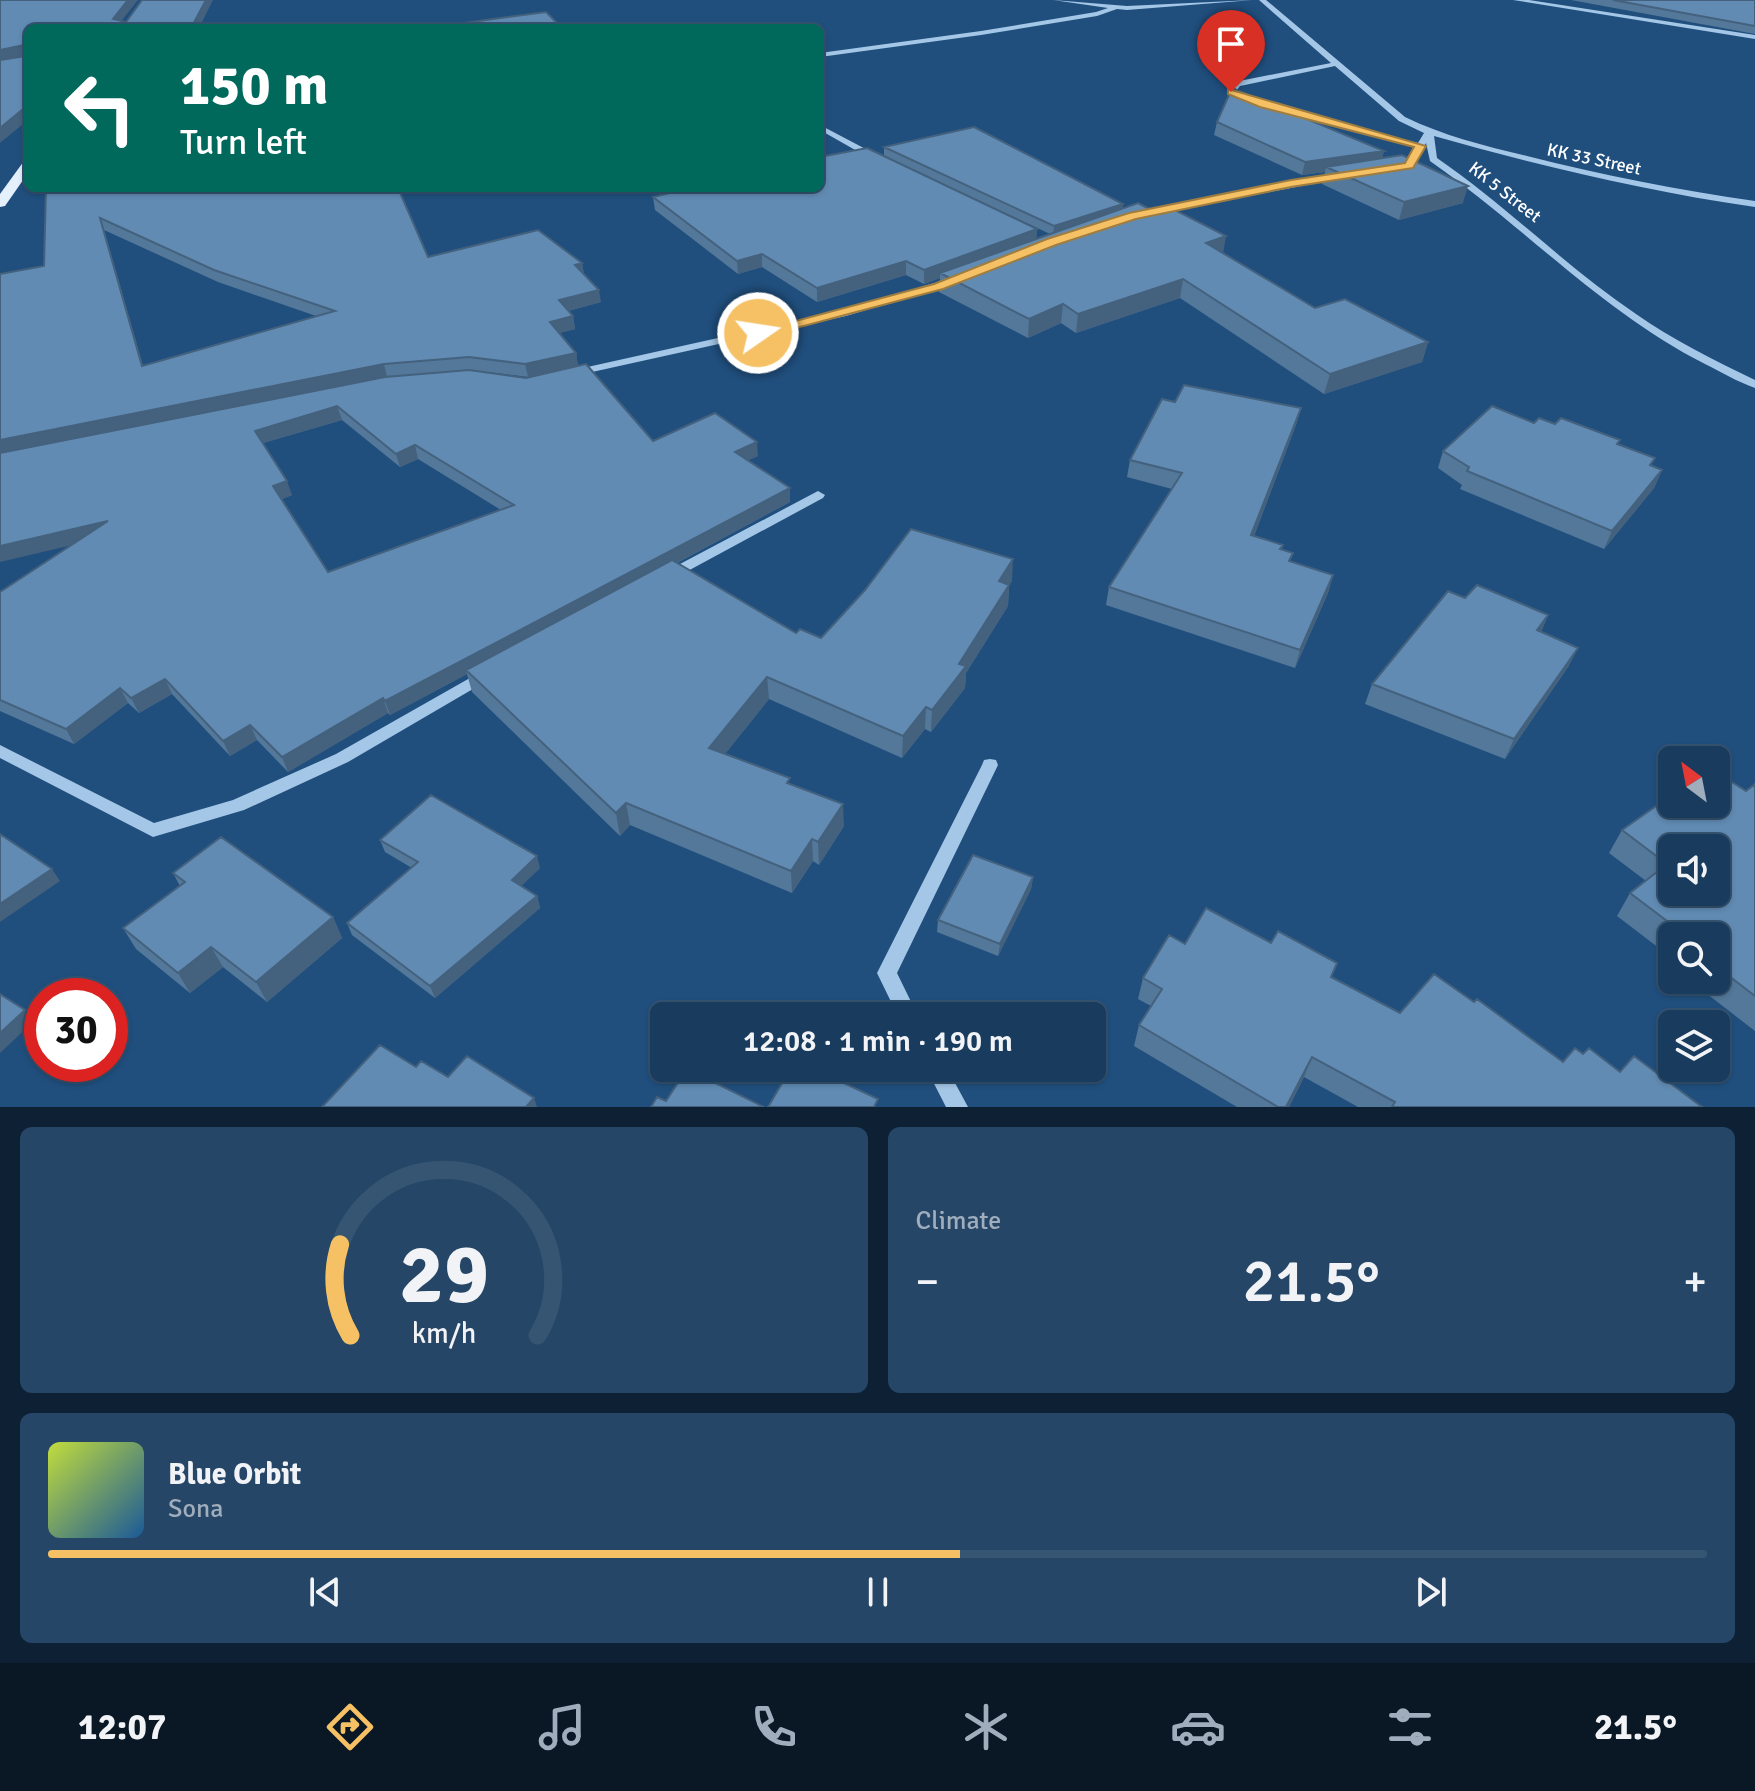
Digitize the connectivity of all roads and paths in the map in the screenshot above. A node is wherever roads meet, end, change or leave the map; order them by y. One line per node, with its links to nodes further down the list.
1 (1056, 0): 5 (street)
2 (1250, 0): 5 (street)
3 (1262, 0): 8 (street)
4 (1516, 0): 6 (street)
5 (1116, 7): 7 (street)
6 (1755, 37)
7 (824, 54)
8 (1335, 64): 9 (street); 12 (street)
9 (1253, 100)
10 (1264, 105): 13 (street)
11 (824, 129): 14 (street)
12 (1429, 132): 13 (street); 19 (street, KK 33 Street); 23 (street, KK 5 Street)
13 (1421, 146): 15 (street)
14 (888, 165)
15 (1379, 170)
16 (1350, 174): 20 (street)
17 (23, 178): 18 (main road)
18 (0, 203)
19 (1755, 204)
20 (1120, 220)
21 (967, 275): 22 (street)
22 (554, 378)
23 (1755, 384)
24 (818, 495): 25 (street)
25 (658, 582)
26 (495, 669): 27 (street)
27 (0, 751)
28 (990, 765): 29 (street)
29 (901, 1002)
30 (944, 1082): 31 (street)
31 (957, 1107)

